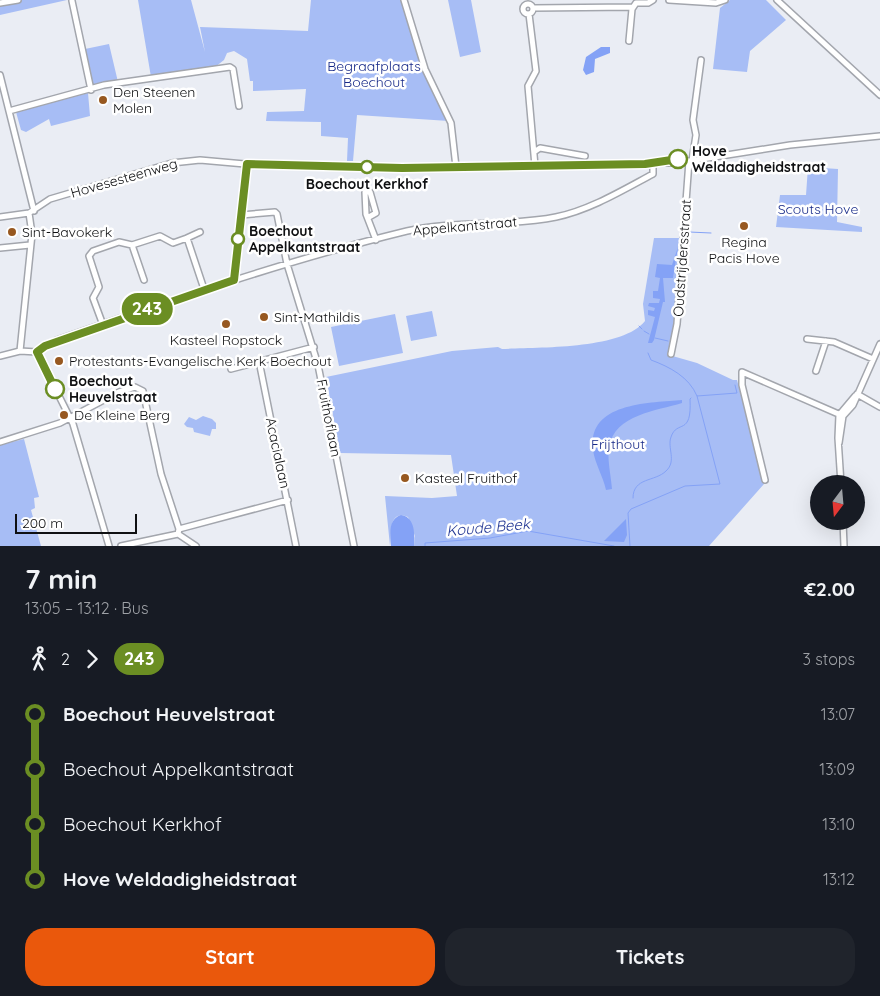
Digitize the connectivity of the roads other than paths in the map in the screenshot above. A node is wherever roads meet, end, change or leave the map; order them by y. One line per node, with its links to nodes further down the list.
1 (18, 0): 9 (street)
2 (404, 0): 28 (street)
3 (653, 0): 10 (street)
4 (669, 0): 8 (street)
5 (725, 0): 8 (street)
6 (777, 0): 17 (street)
7 (72, 1): 16 (street)
8 (716, 2)
9 (0, 3)
10 (633, 7): 11 (street); 13 (street)
11 (534, 8): 12 (street); 12 (street)
12 (529, 14): 22 (street)
13 (629, 41)
14 (701, 60): 24 (street, Oudstrijdersstraat)
15 (0, 75): 18 (street)
16 (91, 90): 19 (street); 20 (street)
17 (880, 95)
18 (3, 100): 20 (street)
19 (239, 106)
20 (9, 111): 29 (street)
21 (880, 136): 24 (street)
22 (534, 152): 23 (street); 27 (street)
23 (585, 156)
24 (691, 161): 26 (street, Hovesesteenweg); 50 (street, Oudstrijdersstraat)
25 (247, 164): 28 (street, Hovesesteenweg); 29 (street, Hovesesteenweg); 30 (street)
26 (654, 164): 27 (street, Hovesesteenweg); 35 (street, Appelkantstraat)
27 (535, 166): 28 (street, Hovesesteenweg)
28 (456, 168)
29 (32, 212): 31 (street); 36 (street)
30 (241, 215): 39 (street, Fruithoflaan); 41 (street)
31 (0, 217)
32 (369, 217): 35 (street)
33 (200, 232): 34 (street)
34 (187, 238): 37 (street); 42 (street)
35 (376, 240): 39 (street, Appelkantstraat)
36 (30, 245): 38 (street); 48 (street)
37 (132, 246): 40 (street); 43 (street)
38 (0, 248)
39 (287, 264): 41 (street, Appelkantstraat); 47 (street, Fruithoflaan)
40 (144, 280)
41 (234, 280): 42 (street, Appelkantstraat)
42 (204, 289): 43 (street, Appelkantstraat)
43 (102, 325): 49 (street, Appelkantstraat)
44 (807, 339): 45 (street)
45 (826, 341): 52 (street); 55 (street)
46 (880, 344): 52 (street)
47 (314, 347): 53 (street); 70 (street, Fruithoflaan)
48 (20, 351): 49 (street); 51 (street)
49 (37, 352): 59 (street)
50 (671, 354)
51 (0, 356)
52 (873, 359): 56 (street)
53 (259, 361): 54 (street); 63 (street, Acacialaan)
54 (231, 369)
55 (816, 371)
56 (857, 394): 57 (street); 58 (street)
57 (880, 407)
58 (841, 416): 61 (street); 62 (street)
59 (70, 418): 60 (street); 65 (street); 66 (street)
60 (0, 442)
61 (841, 475)
62 (765, 480)
63 (288, 500): 65 (street); 69 (street, Acacialaan)
64 (843, 530): 71 (street)
65 (179, 532): 67 (street); 68 (street)
66 (109, 546)
67 (120, 546)
68 (196, 546)
69 (296, 546)
70 (354, 546)
71 (844, 546)

